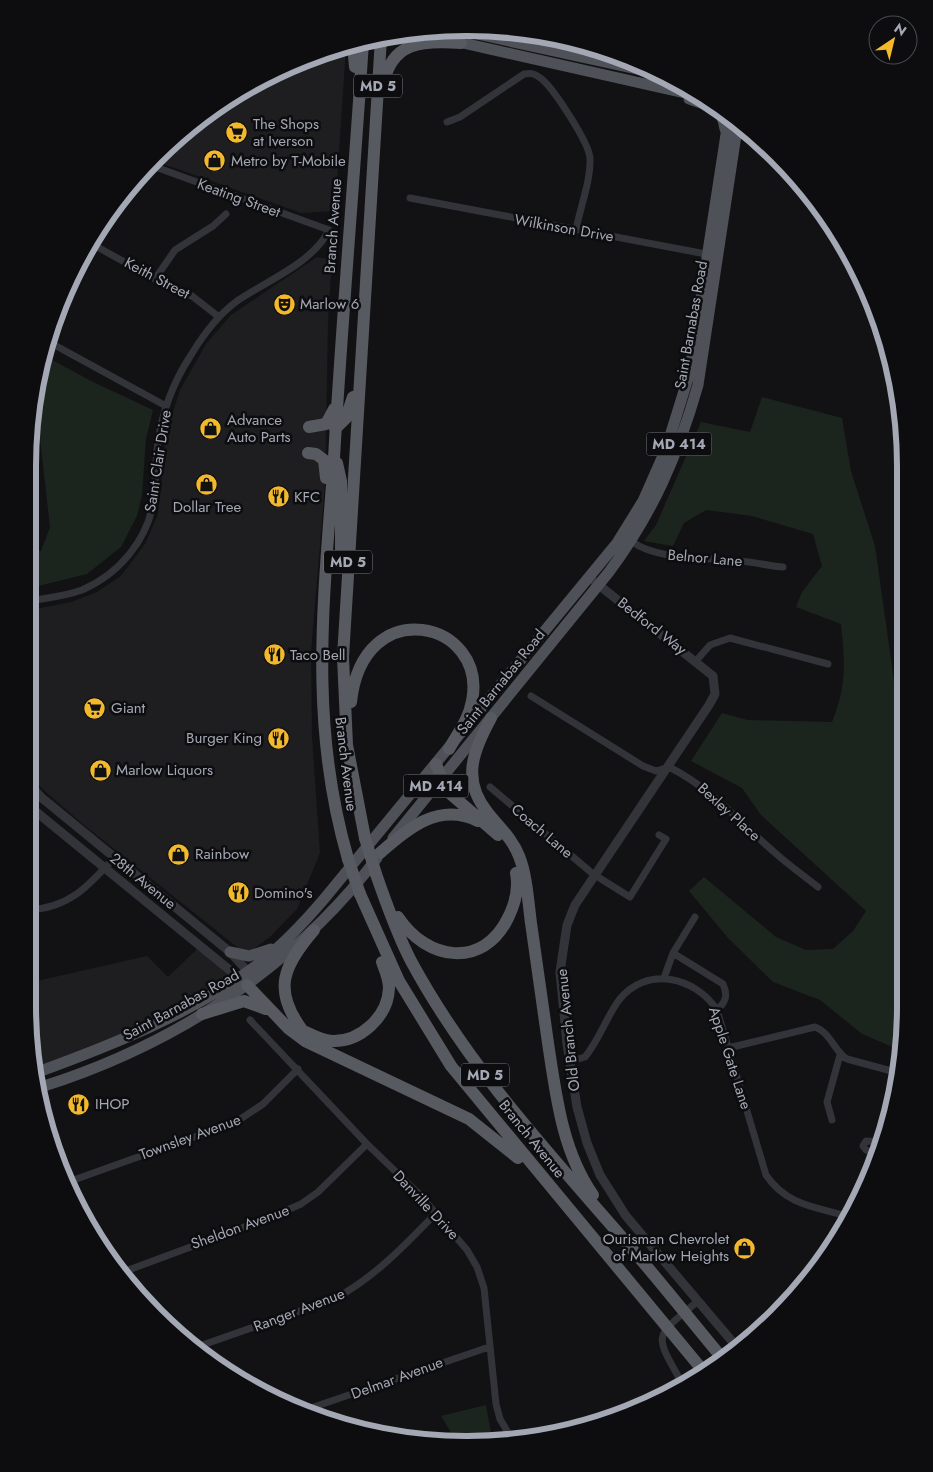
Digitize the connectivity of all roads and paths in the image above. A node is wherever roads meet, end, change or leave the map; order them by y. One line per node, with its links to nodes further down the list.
1 (473, 36): 8 (main road)
2 (477, 36): 7 (main road)
3 (443, 37): 15 (highway)
4 (381, 45): 15 (highway, Branch Avenue / MD 5)
5 (363, 49): 9 (highway, Branch Avenue / MD 5)
6 (354, 51): 9 (highway)
7 (626, 67)
8 (676, 91)
9 (359, 108): 29 (highway, Branch Avenue / MD 5)
10 (447, 122): 22 (street)
11 (723, 122): 14 (main road)
12 (727, 124): 14 (main road, Saint Barnabas Road / MD 414)
13 (736, 132): 17 (main road, Saint Barnabas Road / MD 414)
14 (726, 133): 24 (main road, Saint Barnabas Road / MD 414)
15 (375, 134): 28 (highway, Branch Avenue / MD 5)
16 (741, 136): 17 (main road)
17 (733, 150): 24 (main road, Saint Barnabas Road / MD 414)
18 (157, 168): 21 (street, Keating Street)
19 (410, 198): 22 (street, Wilkinson Drive)
20 (226, 214): 25 (street)
21 (329, 230): 26 (street, Saint Clair Drive)
22 (576, 230): 24 (street, Wilkinson Drive)
23 (97, 247): 25 (street, Keith Street)
24 (712, 255): 36 (main road, Saint Barnabas Road / MD 414); 38 (main road, Saint Barnabas Road / MD 414)
25 (155, 279): 26 (street, Keith Street)
26 (219, 317): 30 (street, Saint Clair Drive)
27 (54, 345): 30 (street)
28 (361, 353): 32 (highway); 41 (highway, Branch Avenue / MD 5)
29 (336, 404): 31 (highway); 32 (highway, Branch Avenue / MD 5)
30 (166, 406): 40 (street, Saint Clair Drive)
31 (309, 427)
32 (335, 429): 34 (highway, Branch Avenue / MD 5)
33 (308, 453): 35 (highway)
34 (334, 458): 35 (highway, Branch Avenue / MD 5); 41 (highway)
35 (328, 541): 64 (highway, Branch Avenue / MD 5, bridge)
36 (631, 542): 37 (street, Belnor Lane); 39 (main road, Saint Barnabas Road / MD 414)
37 (783, 567)
38 (590, 577): 39 (street, Bedford Way); 47 (main road, Saint Barnabas Road / MD 414)
39 (599, 585): 42 (street, Bedford Way); 46 (main road, Saint Barnabas Road / MD 414)
40 (36, 600)
41 (344, 617): 50 (highway, Branch Avenue / MD 5)
42 (696, 660): 43 (street); 44 (street, Bedford Way)
43 (828, 664)
44 (713, 676): 49 (street, Old Branch Avenue)
45 (531, 696): 49 (street)
46 (491, 718): 51 (main road, Saint Barnabas Road / MD 414); 92 (highway)
47 (449, 749): 48 (main road, Saint Barnabas Road / MD 414); 50 (highway)
48 (436, 764): 51 (highway); 67 (main road, Saint Barnabas Road / MD 414)
49 (669, 767): 60 (street, Old Branch Avenue); 61 (street, Bexley Place)
50 (352, 771): 62 (highway, Branch Avenue / MD 5, bridge)
51 (440, 780): 55 (highway); 57 (main road, Saint Barnabas Road / MD 414)
52 (490, 787): 60 (street, Coach Lane)
53 (36, 790): 58 (street, 28th Avenue)
54 (36, 812): 59 (street, 28th Avenue)
55 (493, 830): 57 (highway); 62 (highway)
56 (659, 835): 60 (street, Coach Lane)
57 (380, 853): 66 (main road, Saint Barnabas Road / MD 414)
58 (115, 857): 59 (street); 68 (street, 28th Avenue)
59 (104, 868): 63 (street); 71 (street, 28th Avenue)
60 (593, 874): 79 (street, Old Branch Avenue)
61 (818, 887)
62 (382, 892): 92 (highway, Branch Avenue / MD 5)
63 (36, 909)
64 (366, 912): 76 (highway); 91 (highway, Branch Avenue / MD 5)
65 (695, 917): 69 (street)
66 (314, 930): 71 (main road, Saint Barnabas Road / MD 414); 76 (highway)
67 (284, 943): 68 (main road); 71 (main road, Saint Barnabas Road / MD 414)
68 (230, 952): 71 (street, 28th Avenue)
69 (673, 953): 70 (street); 72 (street)
70 (664, 978): 72 (street, Apple Gate Lane); 79 (street, Apple Gate Lane)
71 (247, 979): 73 (highway); 74 (main road, Saint Barnabas Road / MD 414); 76 (highway); 81 (main road, Saint Barnabas Road / MD 414)
72 (717, 1010): 77 (street, Apple Gate Lane)
73 (273, 1012): 74 (highway); 91 (highway)
74 (202, 1014): 83 (main road, Saint Barnabas Road / MD 414)
75 (250, 1020): 80 (street, Danville Drive)
76 (303, 1031)
77 (728, 1048): 78 (street); 90 (street, Apple Gate Lane)
78 (840, 1055): 82 (street); 84 (street)
79 (571, 1061): 94 (street, Old Branch Avenue)
80 (298, 1069): 86 (street, Danville Drive); 88 (street, Townsley Avenue)
81 (42, 1071)
82 (891, 1071)
83 (44, 1086)
84 (832, 1120)
85 (875, 1142): 87 (street)
86 (368, 1144): 89 (street, Danville Drive); 93 (street, Sheldon Avenue)
87 (871, 1152)
88 (74, 1180)
89 (436, 1213): 98 (street, Ranger Avenue); 99 (street, Danville Drive)
90 (842, 1215)
91 (576, 1218): 96 (highway, Branch Avenue / MD 5)
92 (621, 1236): 95 (highway, Branch Avenue / MD 5)
93 (128, 1270)
94 (698, 1301): 95 (street); 97 (street, Old Branch Avenue)
95 (684, 1313): 96 (street); 100 (highway, Branch Avenue / MD 5)
96 (668, 1326): 101 (highway, Branch Avenue / MD 5); 102 (street)
97 (733, 1343)
98 (203, 1345)
99 (489, 1347): 103 (street, Delmar Avenue); 104 (street, Danville Drive)
100 (719, 1354)
101 (700, 1367)
102 (680, 1379)
103 (313, 1407)
104 (509, 1434)

